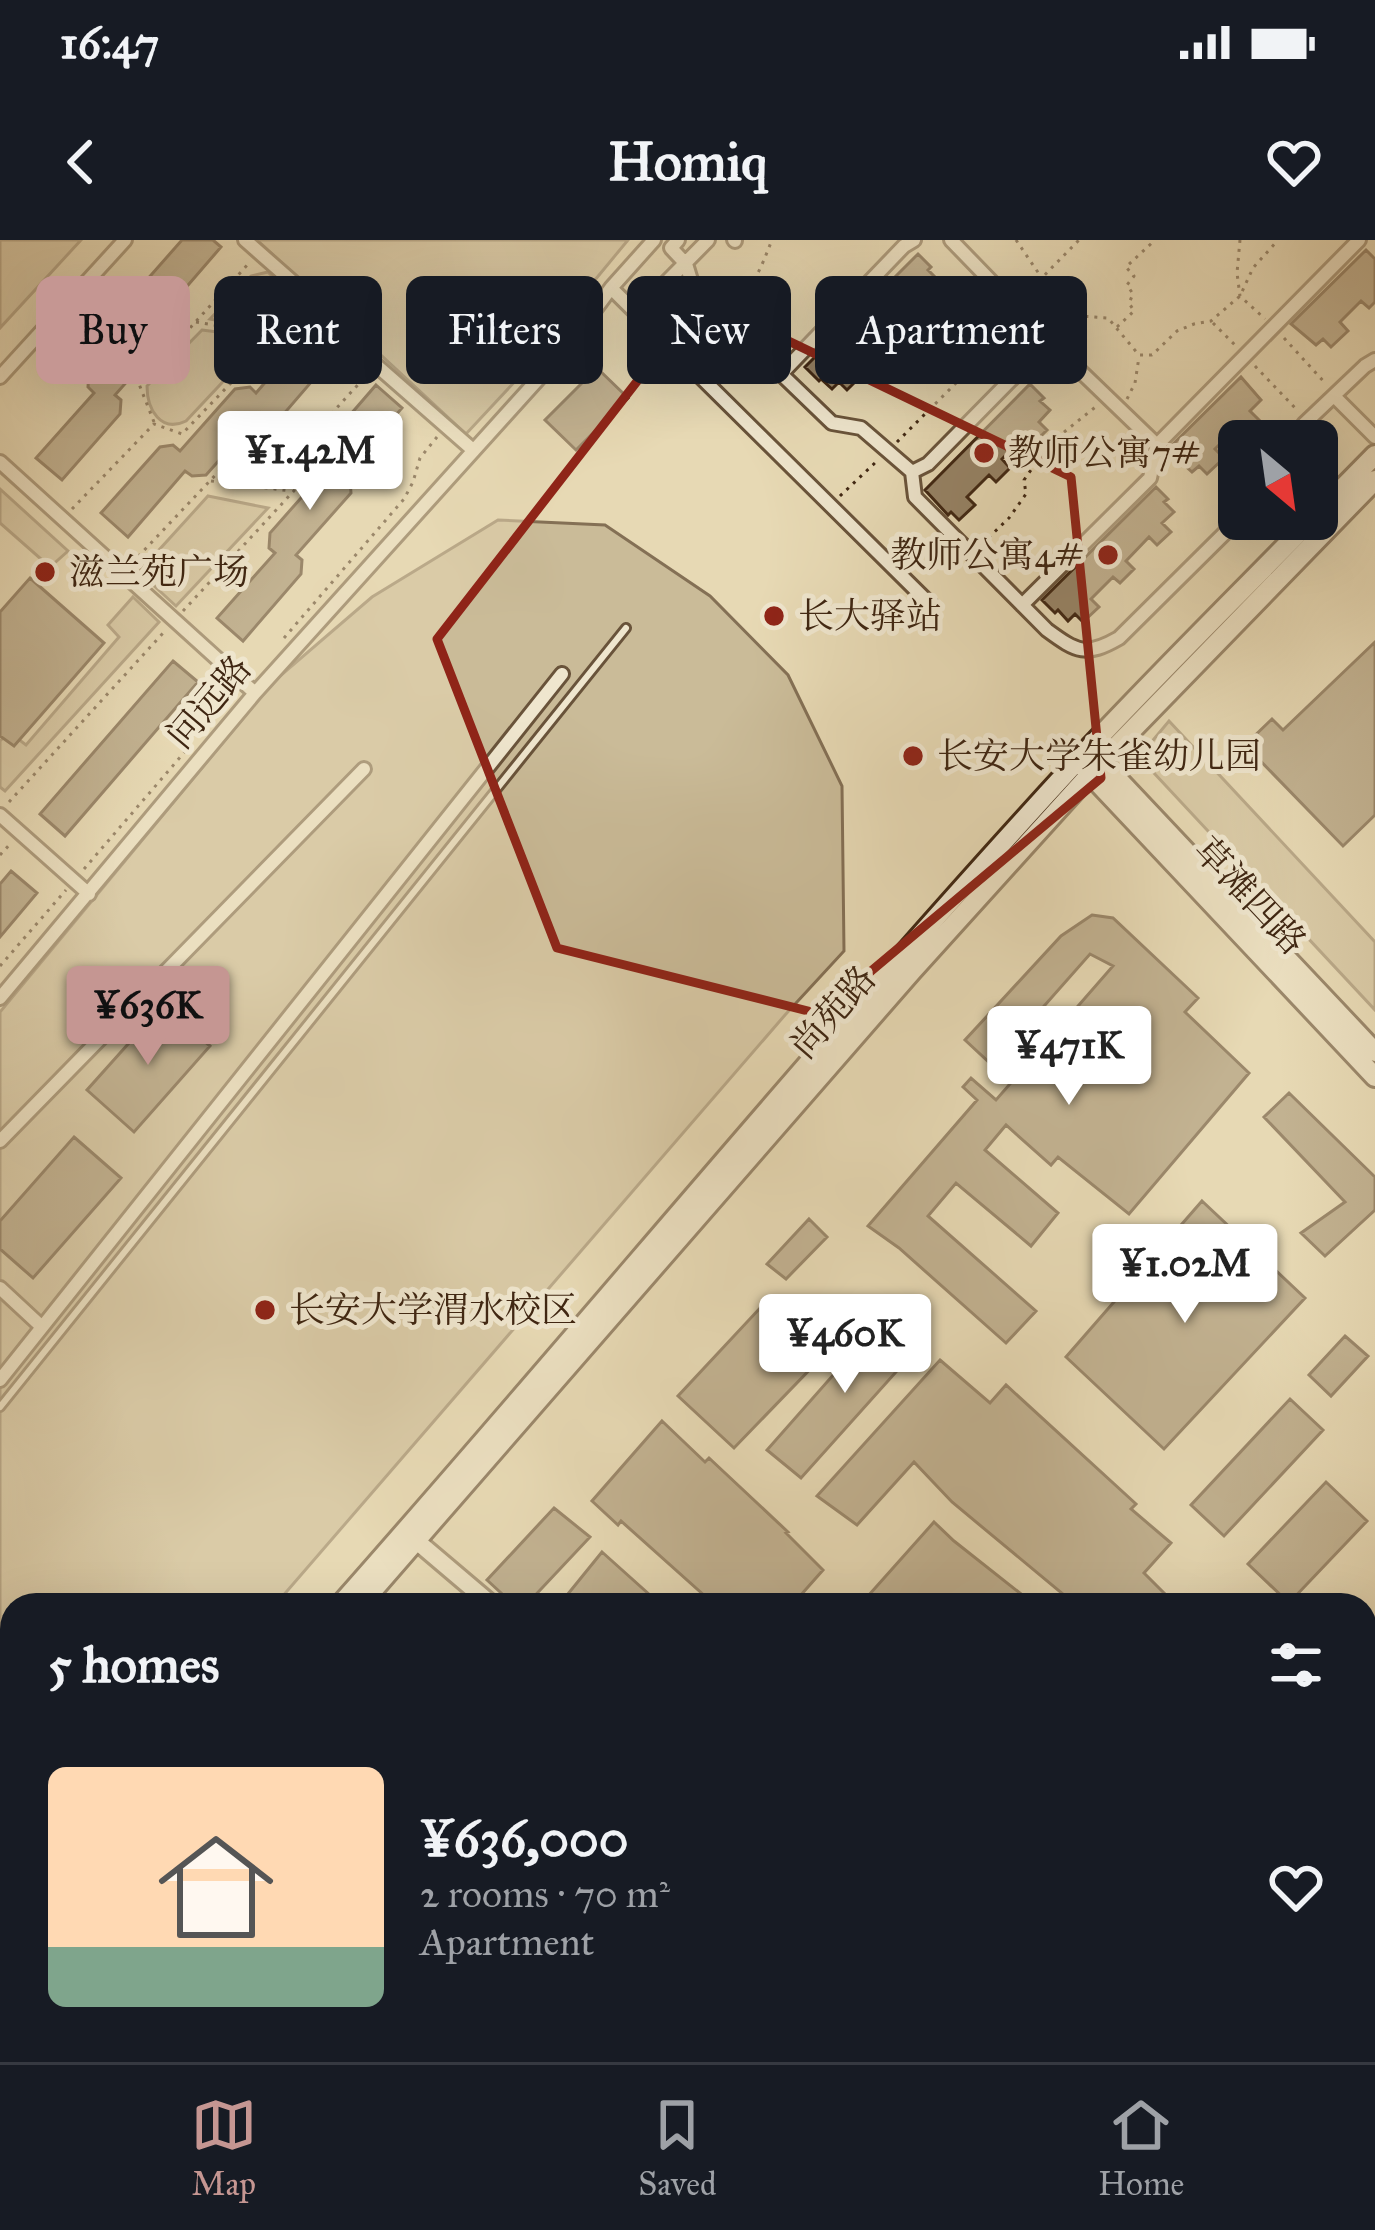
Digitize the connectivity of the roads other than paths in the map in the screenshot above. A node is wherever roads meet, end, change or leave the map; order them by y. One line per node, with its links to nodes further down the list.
1 (125, 240): 17 (street)
2 (245, 240): 26 (street)
3 (654, 240): 13 (street, 问远路)
4 (678, 240): 9 (street)
5 (708, 240): 9 (street)
6 (914, 240): 16 (street)
7 (951, 240): 12 (street)
8 (1359, 240): 25 (street)
9 (686, 264): 10 (street); 11 (street)
10 (674, 276)
11 (690, 276)
12 (986, 276)
13 (611, 288): 14 (street); 26 (street, 问远路)
14 (627, 305)
15 (1372, 360): 22 (street)
16 (791, 365)
17 (0, 377)
18 (1087, 378): 25 (street)
19 (791, 383): 29 (street)
20 (707, 384): 35 (street)
21 (1007, 384): 29 (street)
22 (1334, 395): 23 (street); 24 (street)
23 (1308, 420)
24 (1375, 437)
25 (1157, 445): 34 (street)
26 (472, 450): 38 (street, 问远路)
27 (1375, 454): 31 (main road, 尚苑路)
28 (0, 462): 38 (street)
29 (912, 472): 34 (street)
30 (1375, 480): 39 (main road, 尚苑路)
31 (1338, 492)
32 (1218, 540): 34 (street)
33 (1293, 540): 39 (main road, 尚苑路)
34 (1022, 605)
35 (933, 607)
36 (626, 628): 50 (lane)
37 (562, 674): 48 (street)
38 (255, 693): 42 (street, 问远路)
39 (1089, 762): 44 (main road, 草滩四路); 45 (main road, 草滩四路); 51 (main road, 尚苑路)
40 (364, 769): 46 (street)
41 (0, 814): 42 (street)
42 (89, 894): 43 (street, 问远路)
43 (0, 998)
44 (1375, 1052)
45 (1375, 1077)
46 (0, 1141)
47 (0, 1288): 48 (street)
48 (42, 1328): 49 (street)
49 (0, 1380)
50 (0, 1407)
51 (411, 1536): 52 (main road, 尚苑路); 53 (main road, 尚苑路); 54 (street)
52 (352, 1593)
53 (369, 1593)
54 (478, 1593)

